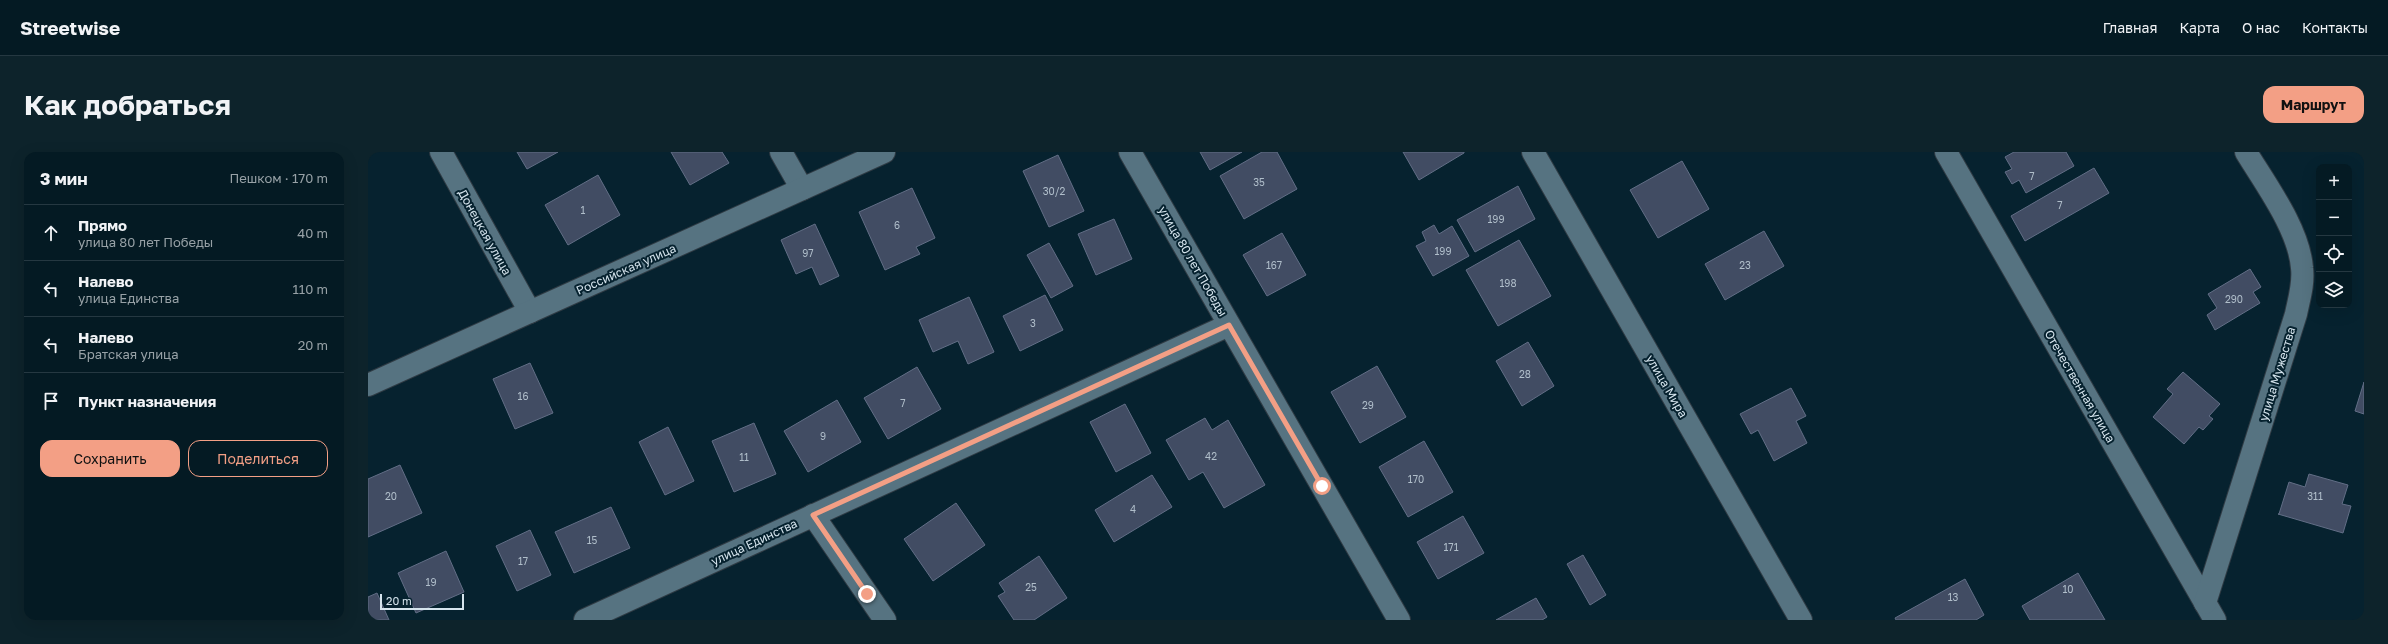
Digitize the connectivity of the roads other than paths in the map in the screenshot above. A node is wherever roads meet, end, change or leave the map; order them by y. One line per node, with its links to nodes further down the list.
1 (441, 152): 9 (street, Донецкая улица)
2 (781, 152): 8 (street)
3 (884, 152): 8 (street, Российская улица)
4 (1130, 152): 10 (street, улица 80 лет Победы)
5 (1533, 152): 17 (street, улица Мира)
6 (1946, 152): 13 (street, Отечественная улица)
7 (2246, 152): 13 (street, улица Мужества)
8 (802, 189): 9 (street, Российская улица)
9 (530, 312): 11 (street, Российская улица)
10 (1229, 325): 12 (street, улица Единства); 16 (street, улица 80 лет Победы)
11 (368, 385)
12 (813, 515): 14 (street, улица Единства); 15 (street)
13 (2210, 611)
14 (585, 620)
15 (884, 620)
16 (1399, 620)
17 (1801, 620)

